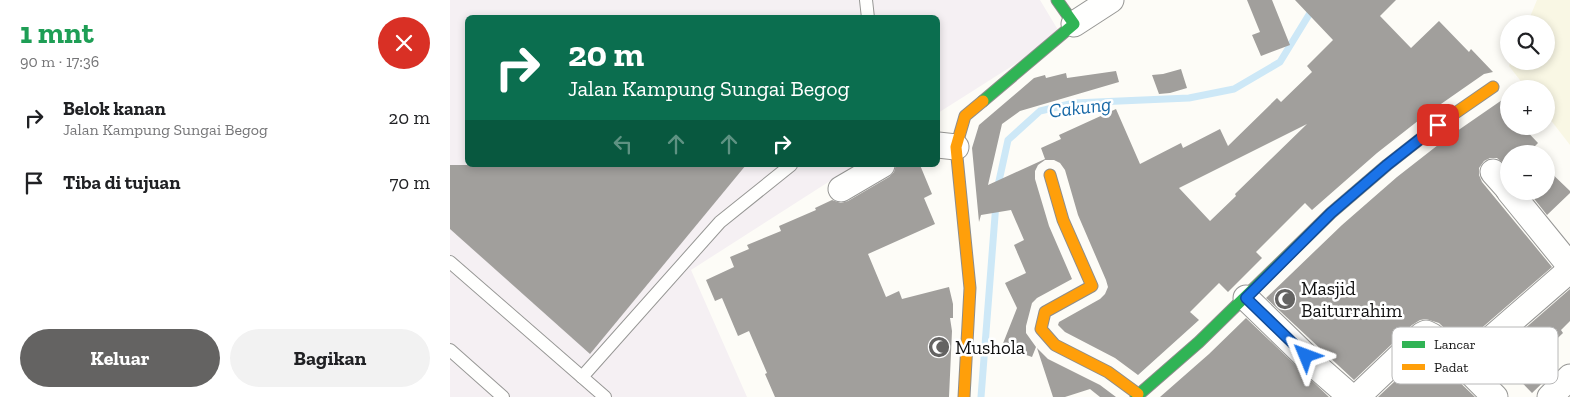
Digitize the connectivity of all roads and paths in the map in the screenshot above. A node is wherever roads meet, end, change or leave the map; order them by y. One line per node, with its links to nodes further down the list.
1 (866, 0): 4 (lane)
2 (1057, 0): 5 (street)
3 (1111, 0): 5 (street)
4 (868, 15)
5 (1074, 24): 7 (street)
6 (1493, 88): 16 (street)
7 (946, 146): 25 (street)
8 (789, 167): 20 (lane)
9 (879, 167): 11 (street)
10 (1050, 175): 22 (street)
11 (841, 189)
12 (1517, 200): 14 (street)
13 (450, 262): 20 (lane)
14 (1570, 266)
15 (1570, 270): 17 (street)
16 (1246, 298): 22 (street); 26 (street)
17 (1505, 327)
18 (450, 350): 23 (lane)
19 (1392, 364): 27 (street)
20 (582, 377): 24 (lane)
21 (1481, 384): 28 (street)
22 (1137, 396)
23 (503, 397)
24 (605, 397)
25 (964, 397)
26 (1351, 397)
27 (1357, 397)
28 (1494, 397)

